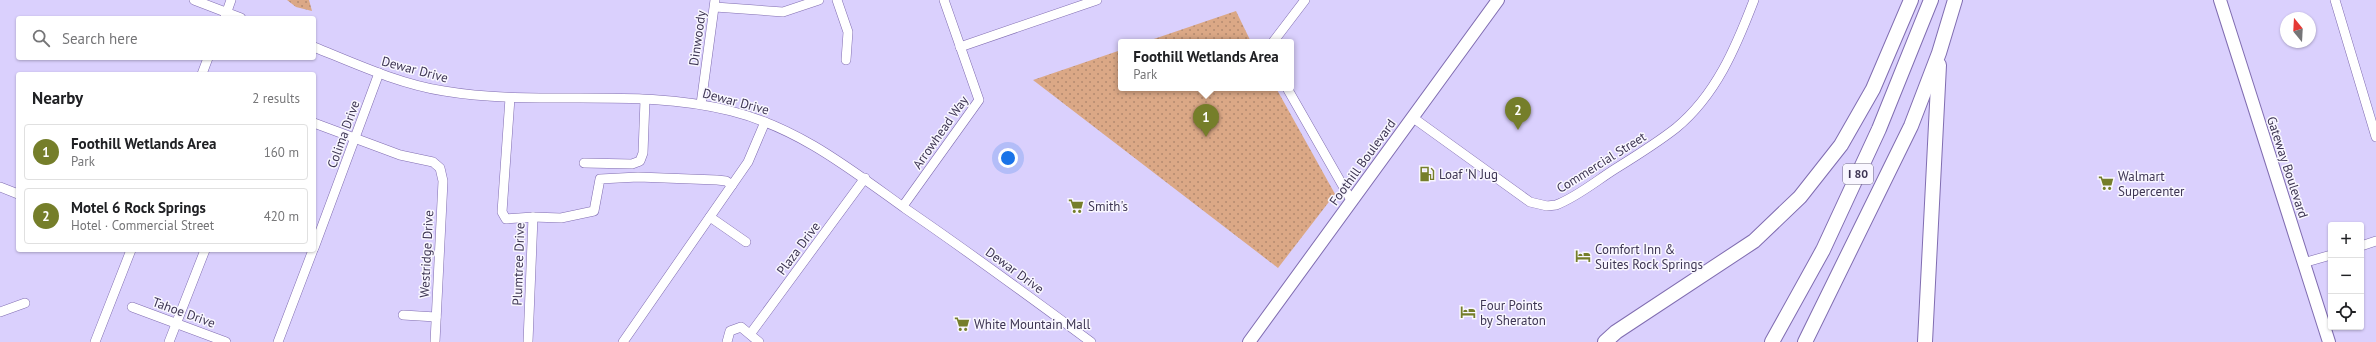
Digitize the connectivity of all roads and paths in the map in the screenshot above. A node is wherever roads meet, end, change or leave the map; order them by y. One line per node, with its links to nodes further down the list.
1 (194, 0): 16 (street)
2 (231, 0): 16 (street)
3 (819, 0): 15 (street)
4 (837, 0): 22 (street)
5 (944, 0): 18 (street, Arrowhead Way)
6 (1097, 0): 18 (street)
7 (1305, 0): 17 (street)
8 (1498, 0): 29 (main road, Foothill Boulevard)
9 (1754, 0): 29 (street, Commercial Street)
10 (1911, 0): 70 (highway)
11 (1931, 0): 71 (highway, I 80)
12 (1956, 0): 20 (highway, I 80)
13 (2220, 0): 51 (main road, Gateway Boulevard)
14 (2335, 0): 32 (street)
15 (715, 4): 28 (street, Dinwoody)
16 (226, 15)
17 (1275, 39)
18 (960, 47): 40 (street, Arrowhead Way)
19 (316, 48): 24 (street, Dewar Drive)
20 (1939, 53): 72 (highway, I 80); 73 (highway)
21 (207, 60): 23 (street)
22 (846, 60)
23 (203, 72)
24 (379, 73): 26 (street, Dewar Drive); 33 (street, Colima Drive)
25 (1289, 91): 39 (street)
26 (510, 98): 27 (street, Dewar Drive); 41 (street, Plumtree Drive)
27 (645, 100): 28 (street, Dewar Drive); 34 (street)
28 (701, 104): 30 (street, Dewar Drive)
29 (1412, 117): 39 (main road, Foothill Boulevard)
30 (765, 122): 35 (street, Dewar Drive); 36 (street)
31 (316, 124): 33 (street)
32 (2376, 137)
33 (356, 139): 45 (street, Colima Drive); 56 (street, Westridge Drive)
34 (584, 163)
35 (865, 178): 40 (street, Dewar Drive); 58 (street, Plaza Drive)
36 (732, 185): 41 (street); 42 (street)
37 (0, 187): 38 (street)
38 (16, 193)
39 (1351, 200): 69 (main road, Foothill Boulevard)
40 (904, 206): 68 (street, Dewar Drive)
41 (533, 217): 64 (street, Plumtree Drive)
42 (710, 217): 44 (street); 65 (street)
43 (2376, 241): 46 (street)
44 (746, 242)
45 (316, 244)
46 (2364, 245)
47 (130, 252): 59 (street)
48 (204, 252): 57 (street)
49 (313, 252): 62 (street, Colima Drive)
50 (2328, 256): 51 (street)
51 (2303, 263): 74 (main road, Gateway Boulevard)
52 (25, 303): 54 (street)
53 (132, 307): 57 (street, Tahoe Drive)
54 (0, 312)
55 (403, 315): 56 (street)
56 (436, 317): 63 (street, Westridge Drive)
57 (177, 323): 60 (street); 61 (street, Tahoe Drive)
58 (751, 333): 66 (street); 67 (street)
59 (95, 342)
60 (169, 342)
61 (226, 342)
62 (278, 342)
63 (435, 342)
64 (528, 342)
65 (624, 342)
66 (727, 342)
67 (759, 342)
68 (1091, 342)
69 (1249, 342)
70 (1605, 342)
71 (1772, 342)
72 (1805, 342)
73 (1925, 342)
74 (2329, 342)

